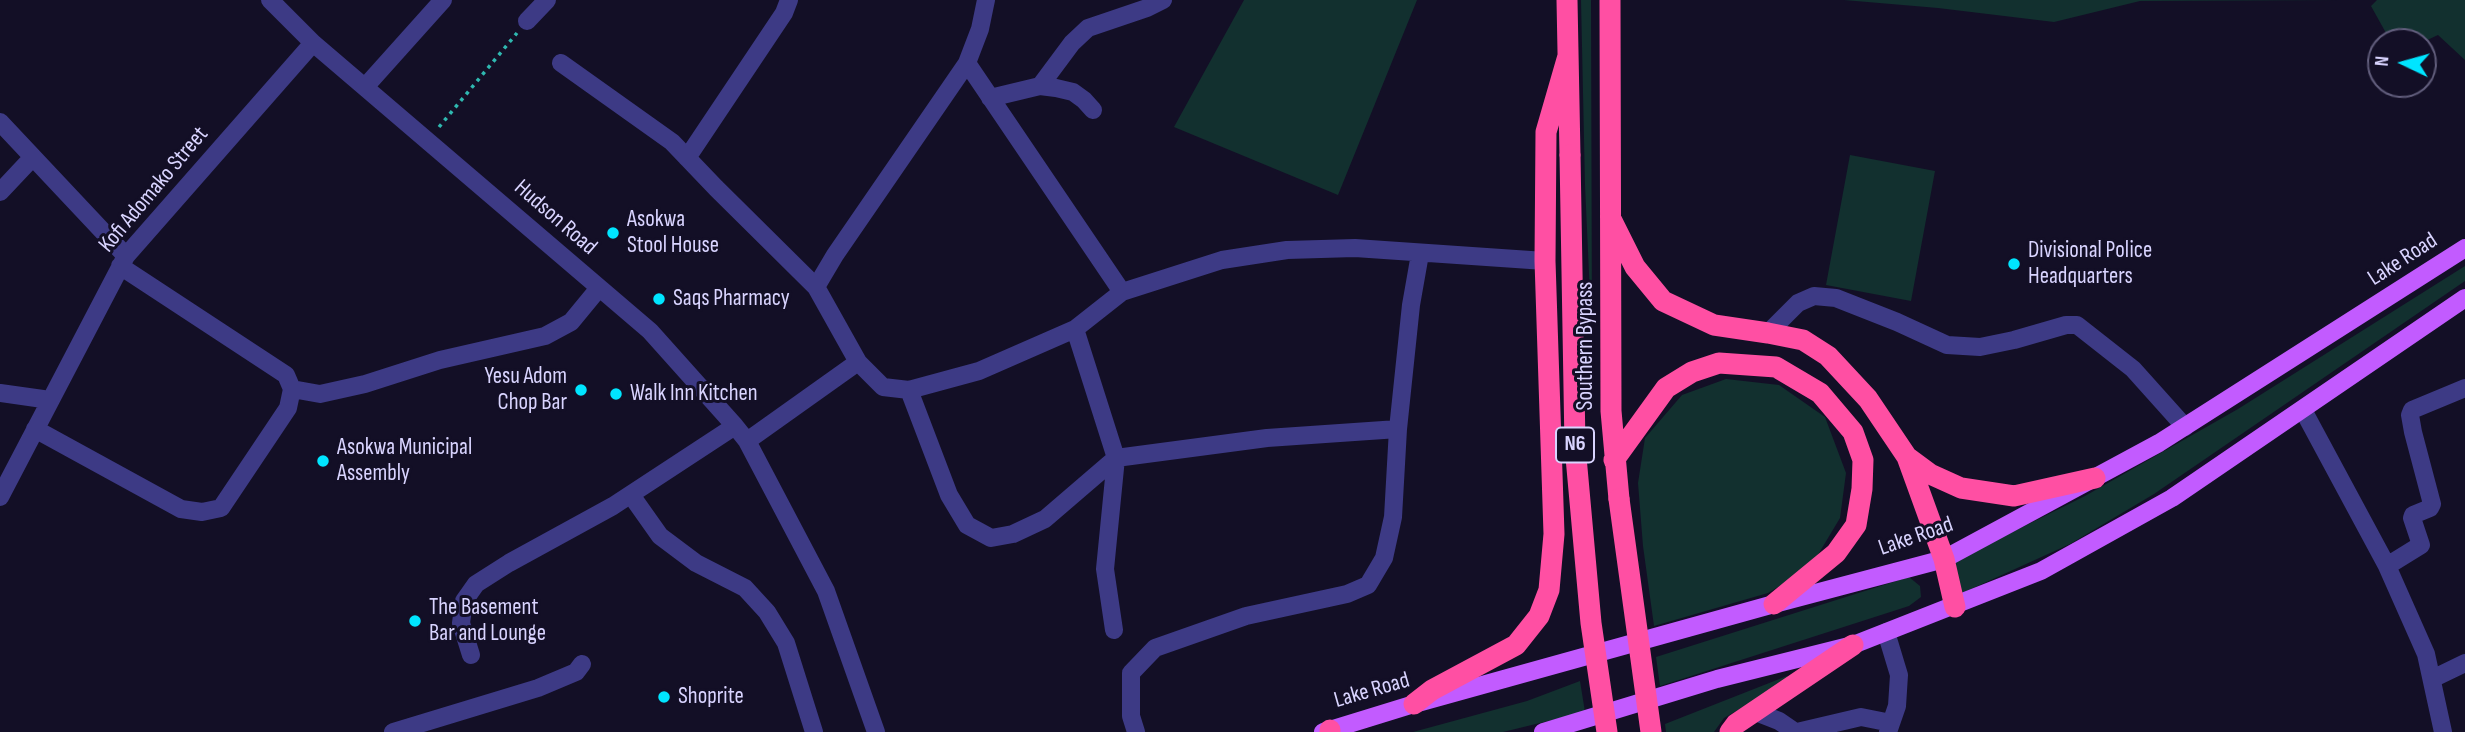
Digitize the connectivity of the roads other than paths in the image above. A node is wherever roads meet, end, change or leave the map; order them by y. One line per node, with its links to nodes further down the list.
1 (271, 0): 10 (street, Hudson Road)
2 (443, 0): 15 (street)
3 (547, 0): 9 (street)
4 (789, 0): 20 (street)
5 (986, 0): 13 (street)
6 (1163, 0): 14 (street)
7 (1567, 0): 11 (highway, Southern Bypass / N6)
8 (1610, 0): 22 (highway, Southern Bypass / N6)
9 (527, 21)
10 (313, 43): 15 (street, Hudson Road); 25 (street, Kofi Adomako Street)
11 (1568, 56): 26 (highway); 71 (highway, Southern Bypass / N6, bridge)
12 (561, 63): 20 (street)
13 (967, 63): 16 (street); 27 (street)
14 (1040, 86): 16 (street); 17 (street)
15 (365, 88): 28 (street, Hudson Road)
16 (990, 98): 29 (street)
17 (1093, 110)
18 (0, 122): 19 (street)
19 (33, 157): 21 (street); 25 (street)
20 (687, 158): 27 (street)
21 (0, 192)
22 (1612, 221): 32 (highway); 47 (highway, Southern Bypass / N6)
23 (2465, 248): 41 (main road, Lake Road)
24 (1420, 254): 26 (street); 29 (street); 43 (street)
25 (123, 261): 35 (street); 38 (street, Kofi Adomako Street)
26 (1545, 261): 62 (highway)
27 (816, 287): 33 (street)
28 (599, 288): 35 (street); 40 (street, Hudson Road)
29 (1122, 292): 31 (street)
30 (2465, 298): 39 (main road)
31 (1074, 330): 36 (street); 46 (street)
32 (1768, 332): 41 (street); 45 (highway)
33 (858, 362): 36 (street); 44 (street)
34 (2465, 388): 52 (street)
35 (292, 389): 42 (street)
36 (909, 390): 46 (street)
37 (0, 393): 38 (street)
38 (50, 400): 42 (street, Kofi Adomako Street)
39 (2303, 410): 52 (street); 54 (main road)
40 (735, 426): 44 (street, Hudson Road); 49 (street)
41 (2185, 427): 48 (main road, Lake Road)
42 (35, 429): 50 (street, Kofi Adomako Street)
43 (1398, 429): 46 (street); 69 (street)
44 (747, 441): 68 (street, Hudson Road)
45 (1906, 457): 48 (highway); 51 (highway)
46 (1116, 458): 55 (street)
47 (1614, 460): 53 (highway); 72 (highway, Southern Bypass / N6, bridge)
48 (2095, 478): 51 (main road, Lake Road)
49 (631, 495): 58 (street); 67 (street)
50 (0, 497)
51 (1944, 559): 53 (main road, Lake Road); 54 (highway)
52 (2387, 566): 61 (street)
53 (1774, 604): 62 (main road, Lake Road)
54 (1955, 607): 56 (main road)
55 (1114, 630)
56 (1886, 632): 57 (main road); 64 (street)
57 (1853, 645): 63 (highway); 70 (main road)
58 (471, 655)
59 (2465, 663): 61 (street)
60 (582, 664): 66 (street)
61 (2432, 679): 75 (street)
62 (1414, 704): 65 (main road, Lake Road)
63 (1756, 712): 73 (highway); 74 (street)
64 (1890, 727): 74 (street)
65 (1328, 731)
66 (393, 732)
67 (814, 732)
68 (876, 732)
69 (1136, 732)
70 (1543, 732)
71 (1607, 732)
72 (1651, 732)
73 (1730, 732)
74 (1796, 732)
75 (2443, 732)

